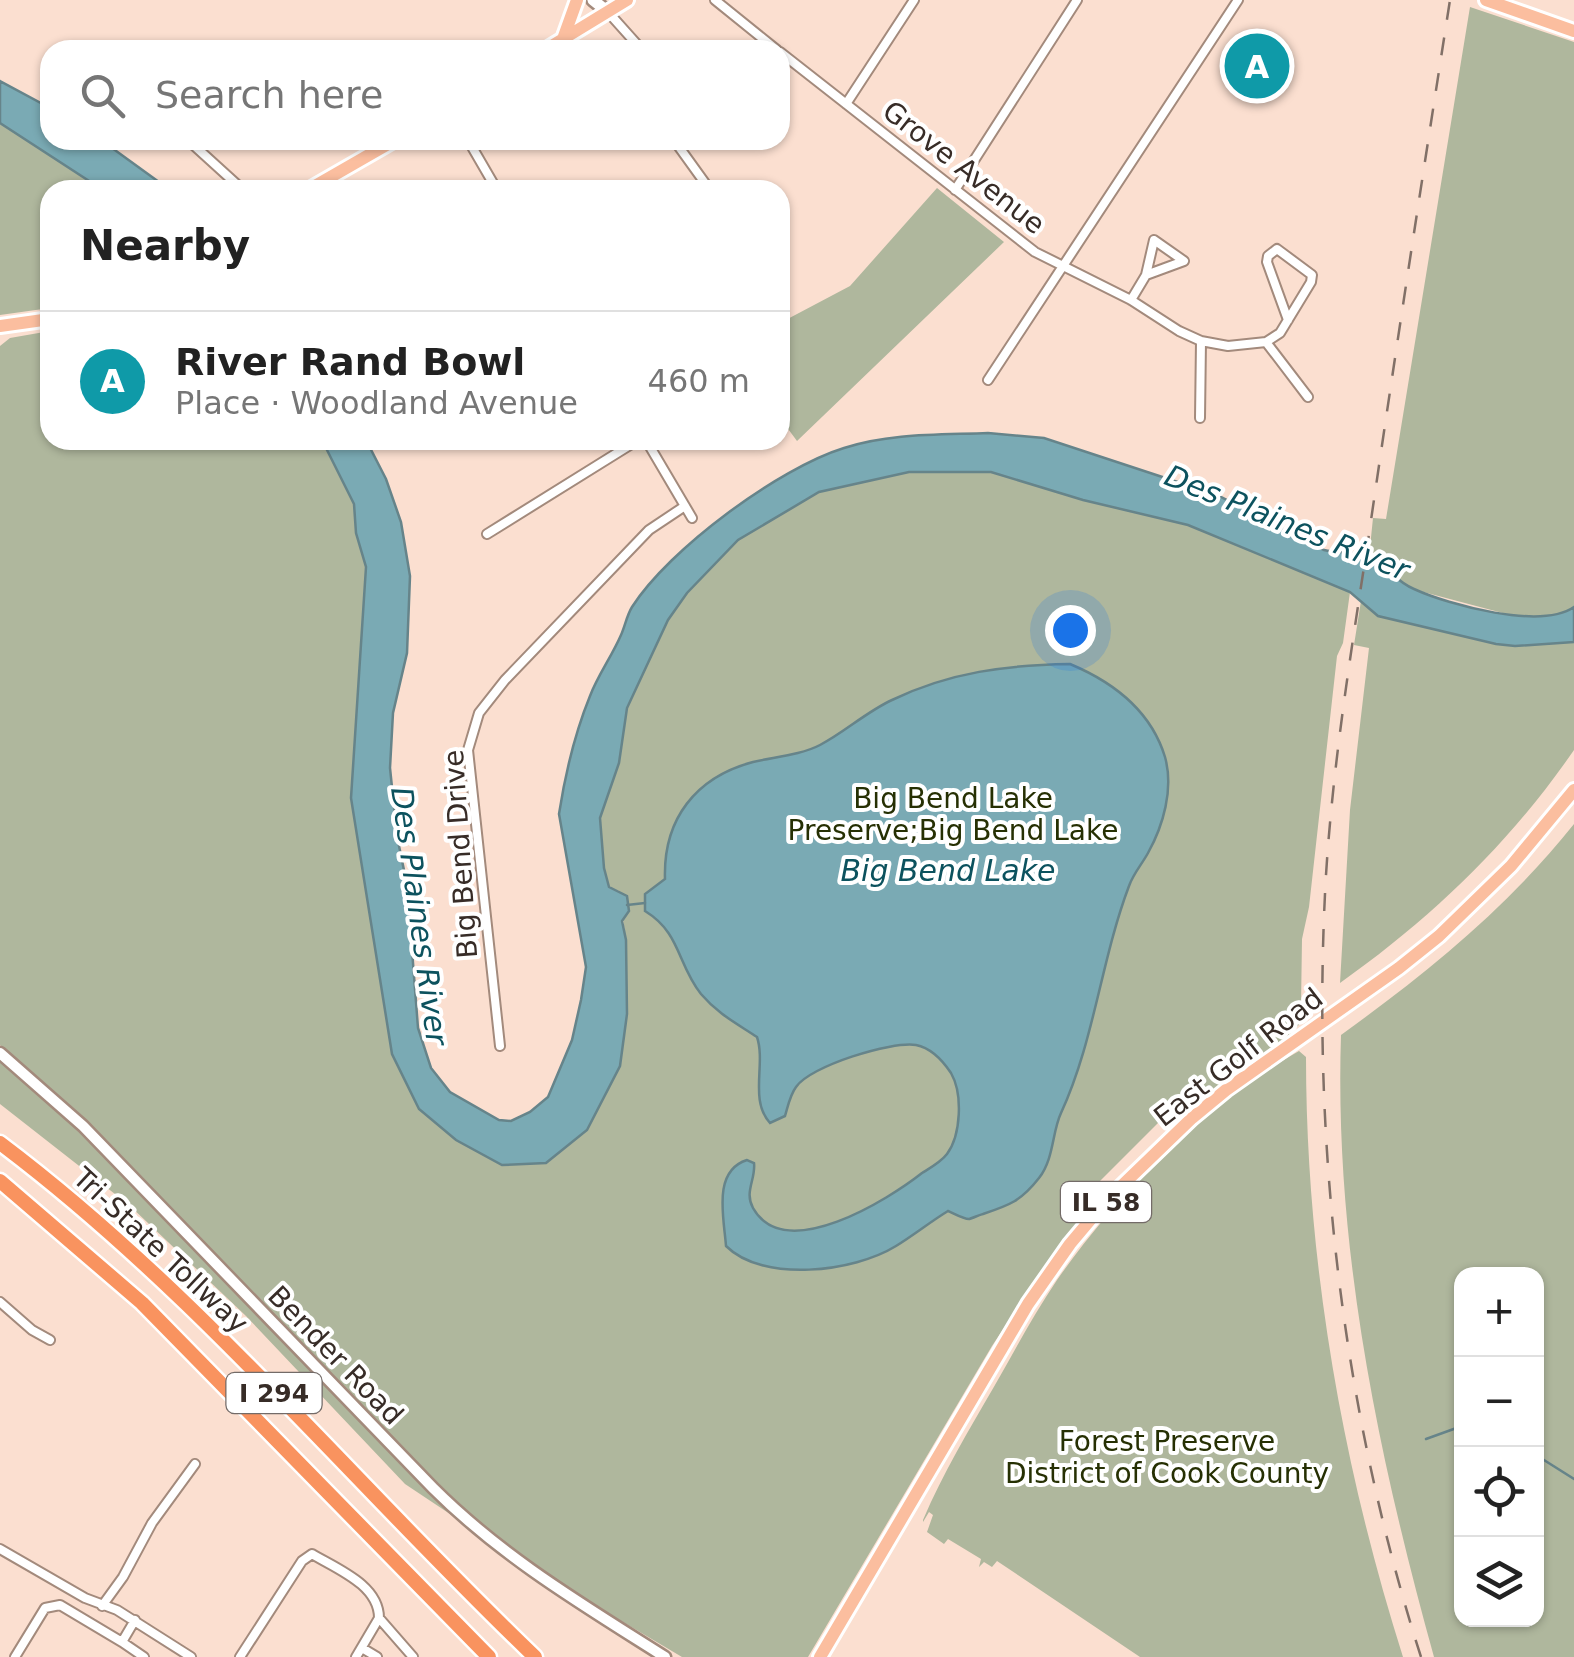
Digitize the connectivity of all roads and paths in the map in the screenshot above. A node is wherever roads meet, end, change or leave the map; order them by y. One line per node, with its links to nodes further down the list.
1 (577, 0): 11 (main road)
2 (593, 0): 9 (main road)
3 (627, 0): 9 (main road)
4 (715, 0): 13 (street, Grove Avenue)
5 (914, 0): 15 (street)
6 (1078, 0): 24 (street)
7 (1238, 0): 25 (street)
8 (1486, 0): 10 (main road)
9 (606, 6): 11 (main road); 12 (street)
10 (1574, 30)
11 (563, 39)
12 (634, 40)
13 (764, 40)
14 (790, 60): 15 (street, Grove Avenue)
15 (846, 104): 24 (street, Grove Avenue)
16 (199, 150): 20 (street)
17 (378, 150): 21 (main road)
18 (474, 150): 22 (street)
19 (681, 150): 23 (street)
20 (232, 180)
21 (325, 180)
22 (491, 180)
23 (703, 180)
24 (955, 190): 25 (street, Grove Avenue)
25 (1064, 264): 27 (street, Grove Avenue); 33 (street)
26 (1146, 275): 26 (street); 27 (street)
27 (1132, 300): 31 (street, Grove Avenue)
28 (40, 320): 30 (main road)
29 (1288, 320): 29 (street); 32 (street)
30 (0, 326)
31 (1201, 341): 32 (street, Grove Avenue); 35 (street)
32 (1266, 342): 34 (street)
33 (988, 380)
34 (1308, 397)
35 (1200, 418)
36 (622, 450): 40 (street)
37 (652, 450): 38 (street)
38 (685, 506): 39 (street); 42 (street, Big Bend Drive)
39 (692, 518)
40 (488, 534)
41 (1574, 790): 65 (main road, East Golf Road / IL 58)
42 (500, 1046)
43 (0, 1053): 64 (street, Bender Road)
44 (0, 1143): 63 (highway, Tri-State Tollway / I 294)
45 (0, 1182): 62 (highway, Tri-State Tollway / I 294)
46 (0, 1302): 47 (street)
47 (50, 1340)
48 (195, 1464): 50 (street)
49 (0, 1549): 50 (street)
50 (102, 1606): 52 (street)
51 (379, 1618): 54 (street); 58 (street); 61 (street)
52 (134, 1620): 53 (street); 57 (street)
53 (122, 1642): 55 (street); 56 (street)
54 (362, 1648): 59 (street); 60 (street)
55 (15, 1657)
56 (144, 1657)
57 (191, 1657)
58 (240, 1657)
59 (356, 1657)
60 (377, 1657)
61 (412, 1657)
62 (489, 1657)
63 (535, 1657)
64 (665, 1657)
65 (820, 1657)

